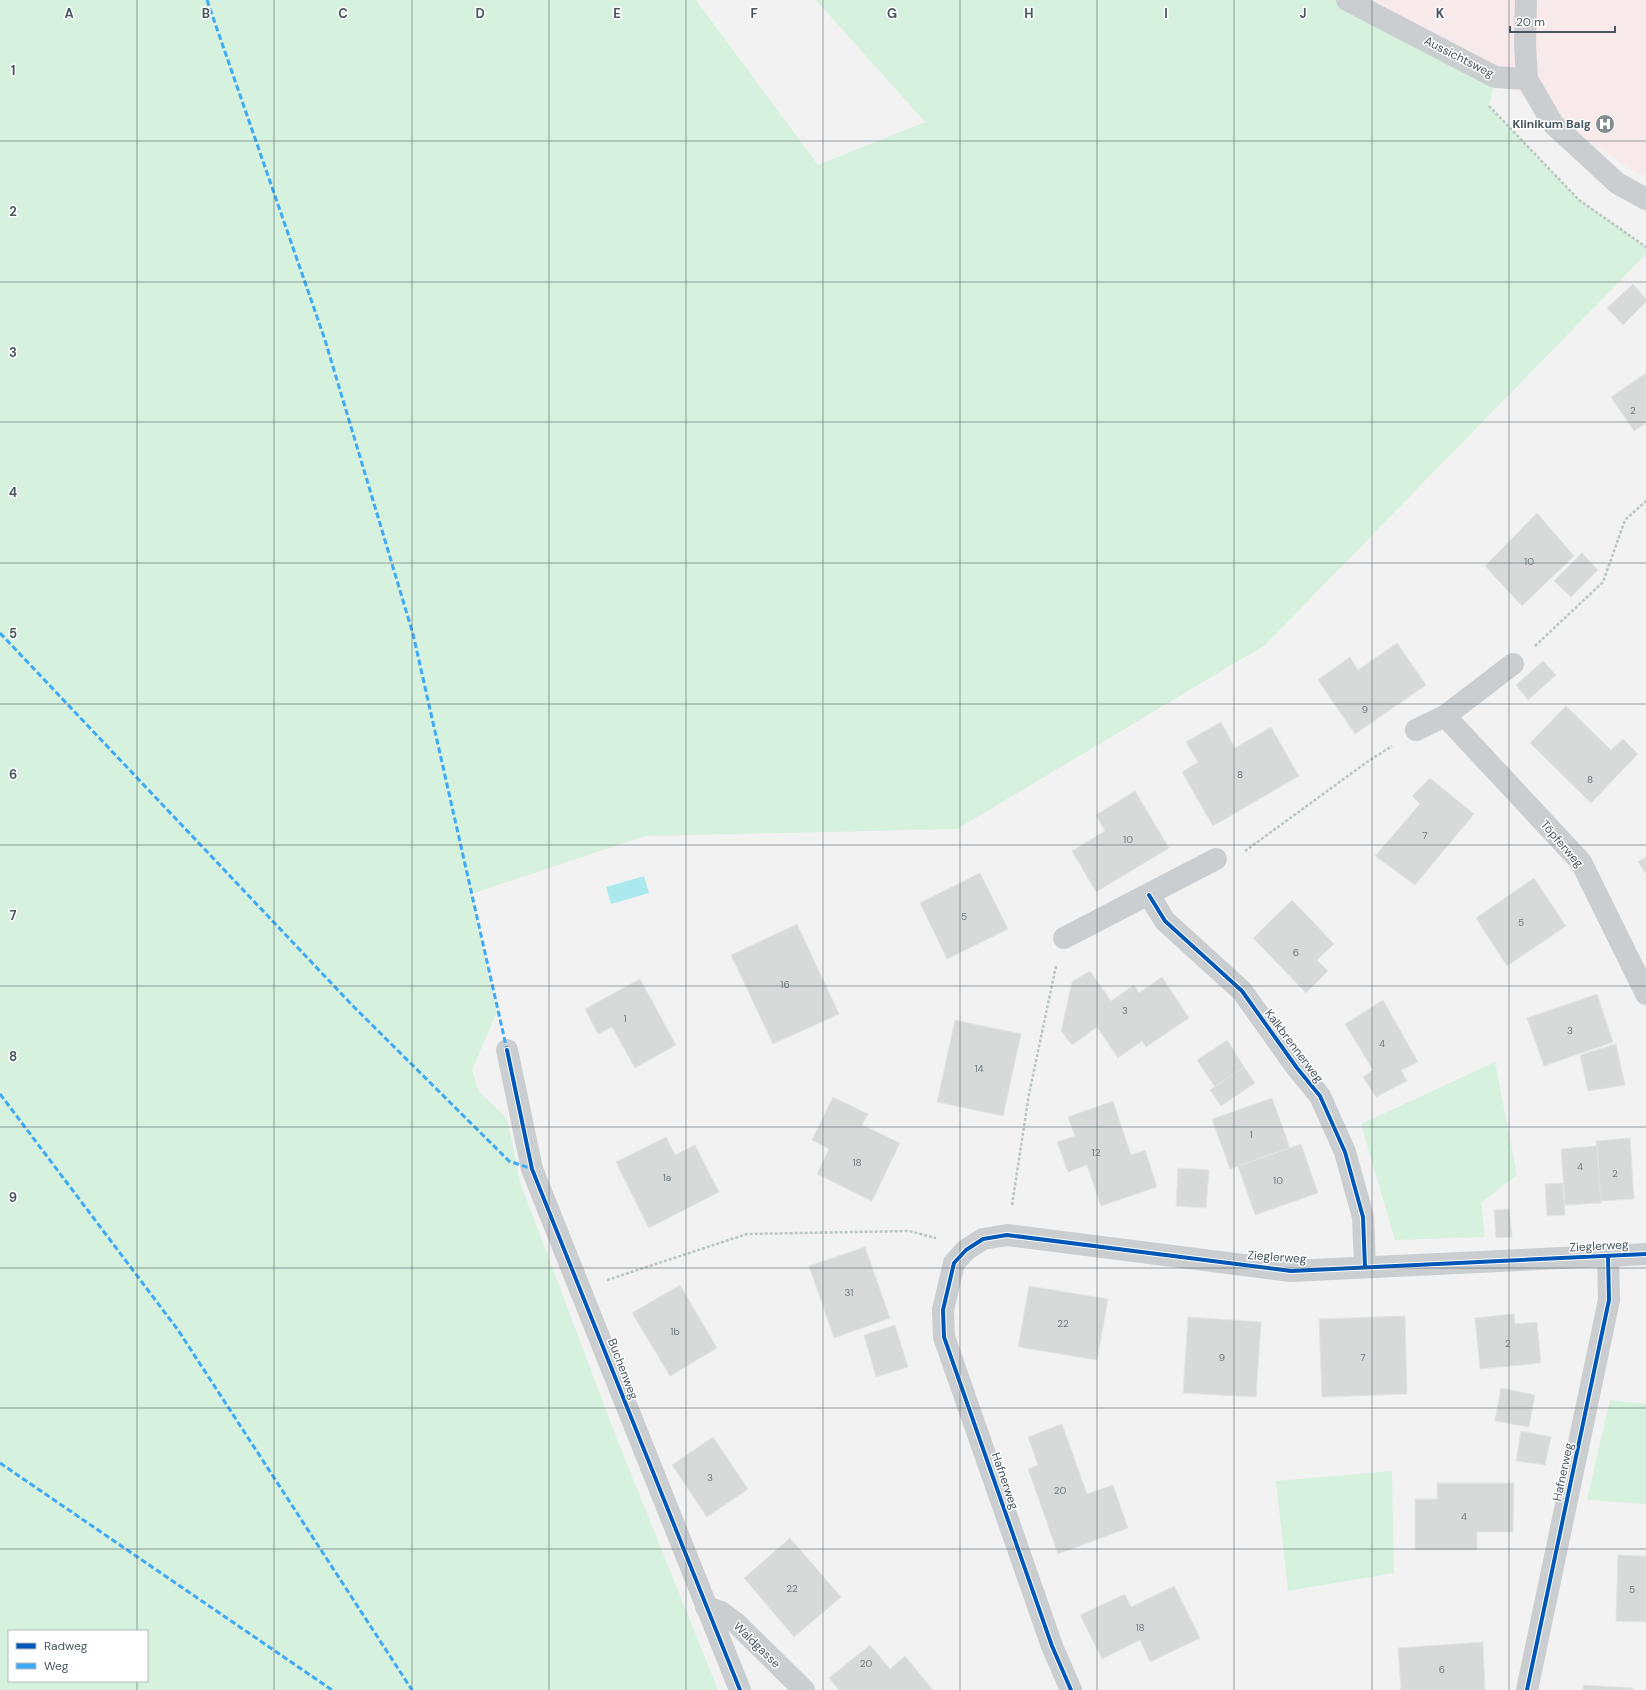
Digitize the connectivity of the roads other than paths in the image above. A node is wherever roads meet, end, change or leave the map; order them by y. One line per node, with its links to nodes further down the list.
1 (1347, 0): 3 (street, Aussichtsweg)
2 (1526, 0): 3 (street)
3 (1527, 79): 4 (street)
4 (1646, 199)
5 (1513, 664): 6 (street)
6 (1445, 716): 7 (street); 11 (street, Töpferweg)
7 (1416, 730)
8 (1216, 859): 9 (street)
9 (1149, 894): 10 (street); 15 (street, Kalkbrennerweg)
10 (1064, 938)
11 (1646, 994)
12 (507, 1050): 17 (street, Buchenweg)
13 (1646, 1254): 14 (street, Zieglerweg)
14 (1608, 1256): 15 (street, Zieglerweg); 21 (street, Hafnerweg)
15 (1365, 1267): 16 (street, Zieglerweg)
16 (951, 1276): 20 (street, Hafnerweg)
17 (706, 1607): 18 (street, Buchenweg); 19 (street, Waldgasse)
18 (740, 1690)
19 (804, 1690)
20 (1071, 1690)
21 (1527, 1690)

